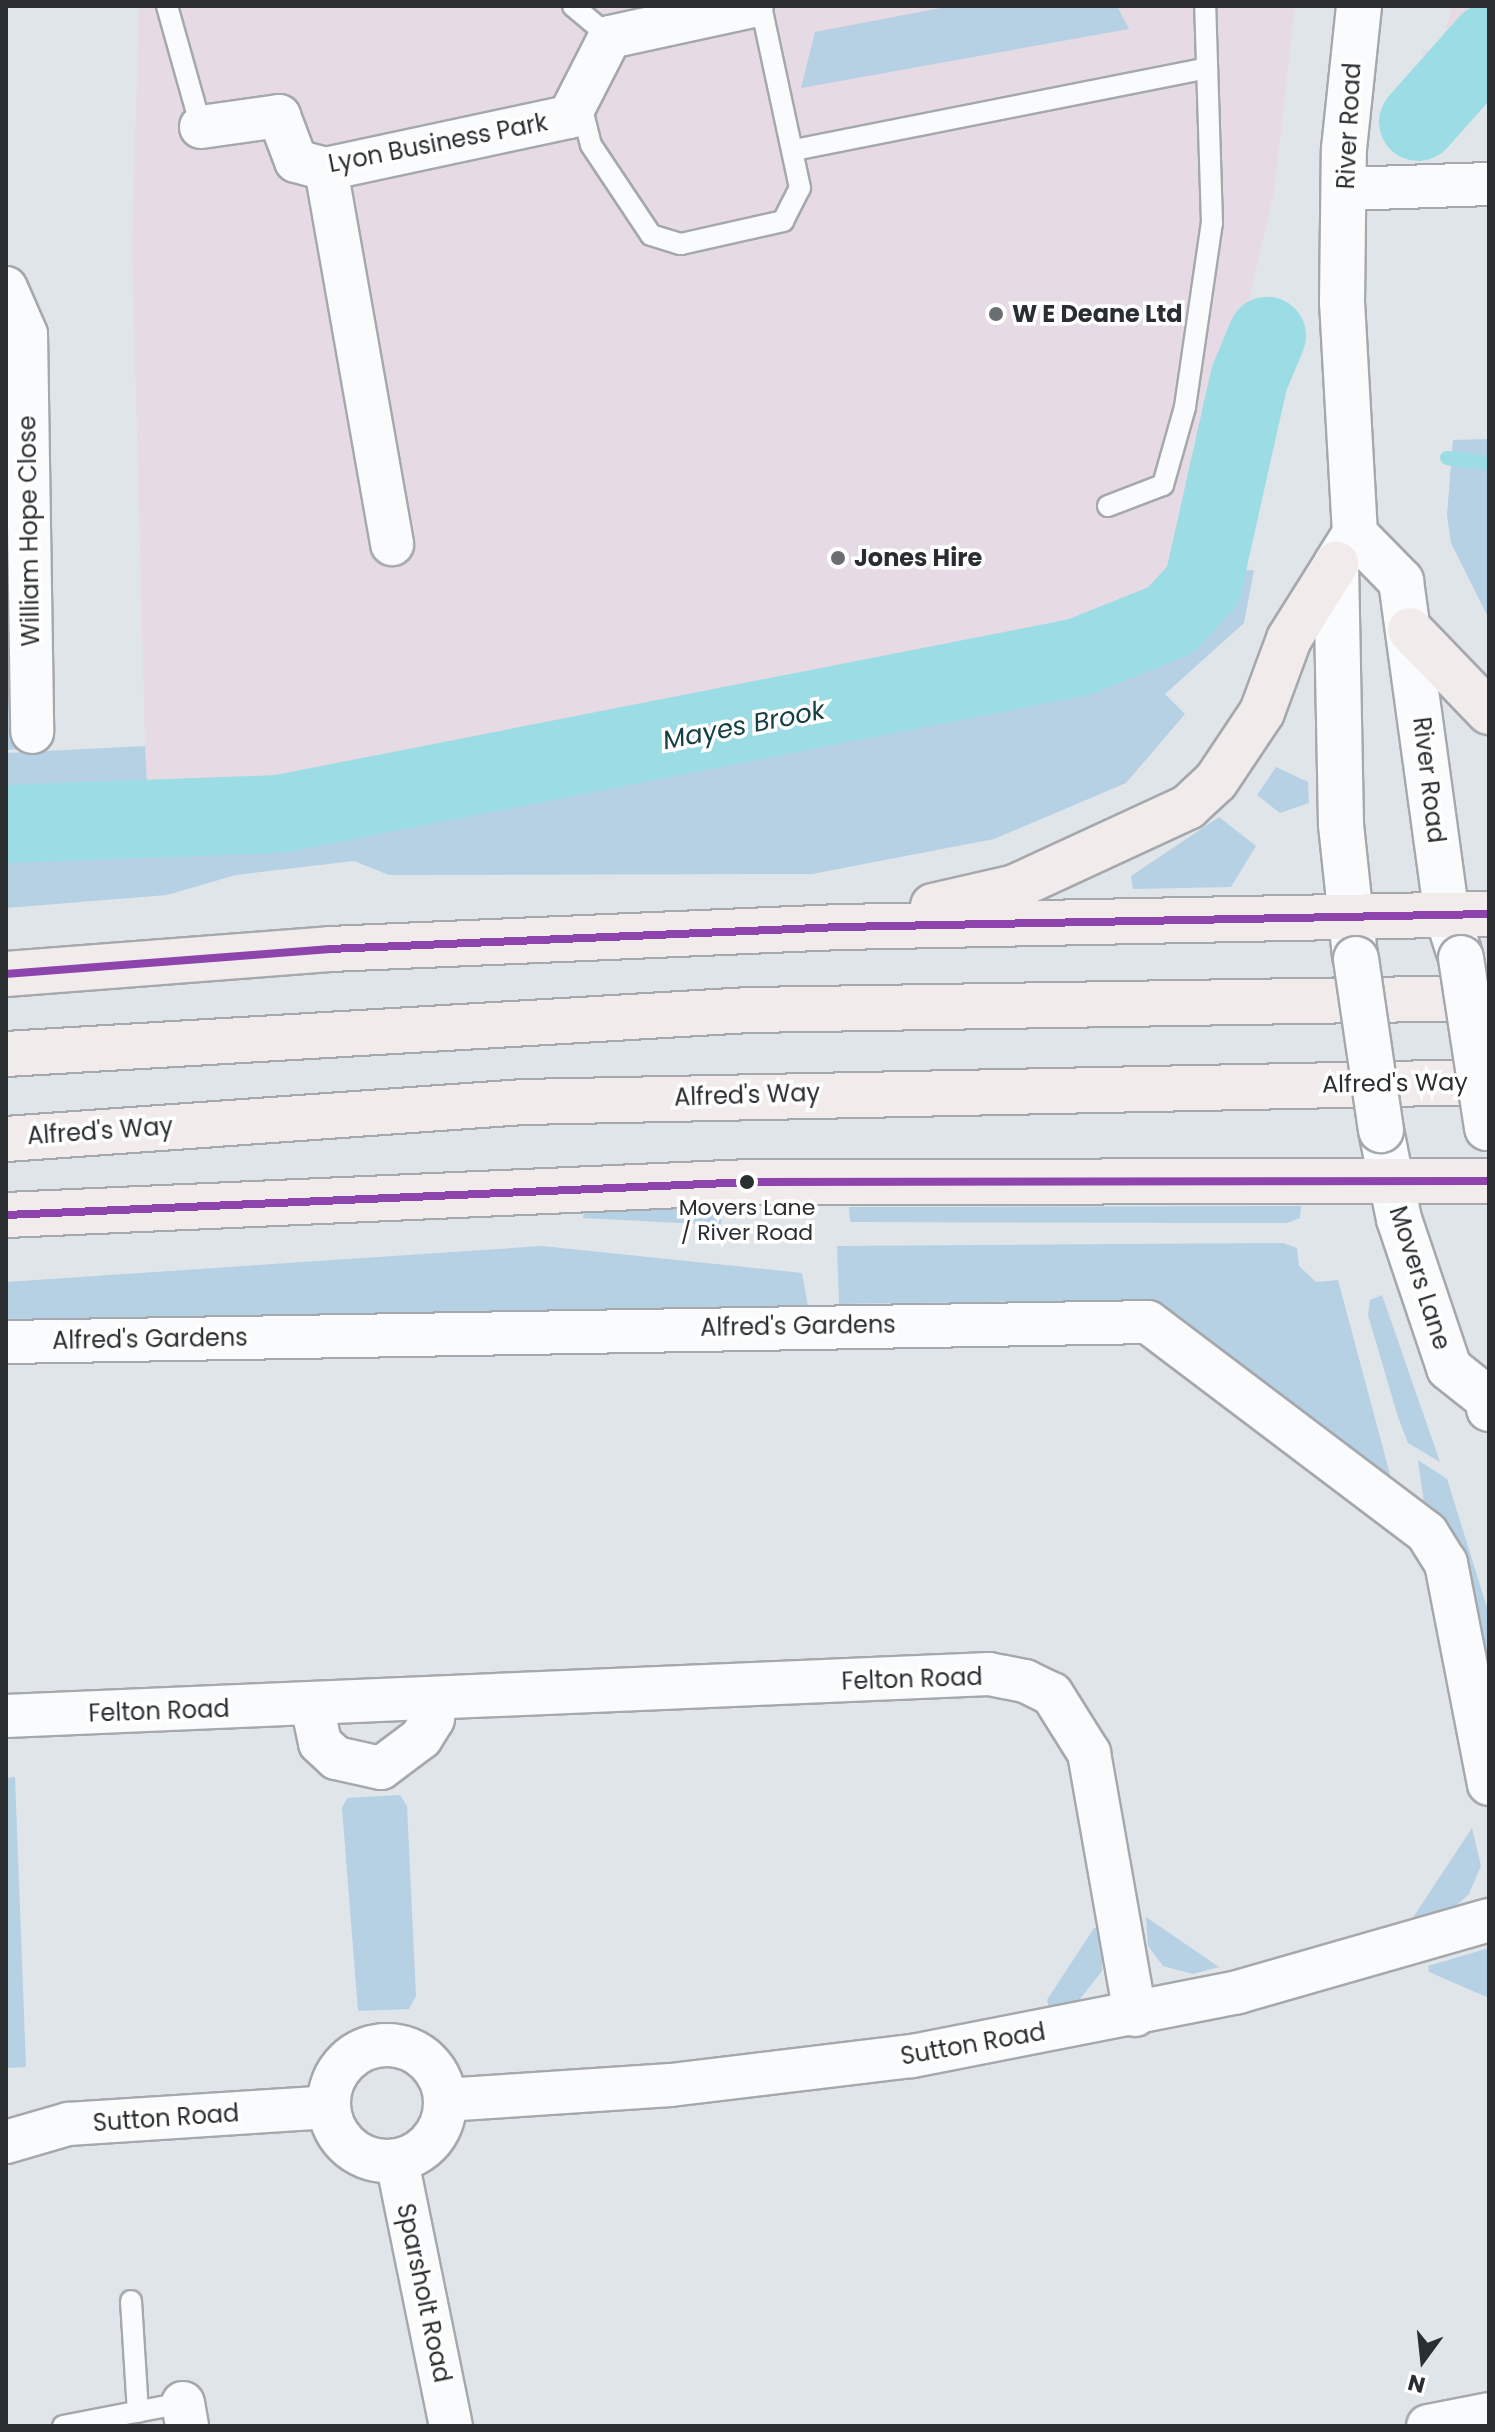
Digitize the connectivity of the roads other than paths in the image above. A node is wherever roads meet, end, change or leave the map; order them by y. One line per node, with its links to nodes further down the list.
1 (167, 6): 10 (lane)
2 (573, 6): 7 (lane)
3 (752, 6): 7 (street)
4 (761, 6): 11 (lane)
5 (1205, 6): 8 (lane)
6 (1359, 6): 14 (street, River Road)
7 (610, 37): 9 (street, Lyon Business Park)
8 (1207, 68): 11 (lane); 16 (lane)
9 (579, 97): 11 (lane); 12 (street, Lyon Business Park)
10 (201, 127): 12 (street, Lyon Business Park)
11 (794, 150)
12 (326, 169): 17 (street)
13 (1489, 184): 14 (street)
14 (1346, 189): 18 (street, River Road)
15 (6, 288): 21 (street, William Hope Close)
16 (1108, 506)
17 (392, 544)
18 (1345, 549): 19 (street, River Road); 23 (street, River Road); 24 (highway)
19 (1410, 630): 20 (highway); 22 (street, River Road)
20 (1489, 712)
21 (32, 732)
22 (1468, 915): 23 (highway); 29 (street, River Road, bridge)
23 (1350, 916): 24 (highway); 27 (street, River Road, bridge)
24 (841, 927): 25 (highway)
25 (6, 974)
26 (1489, 998): 28 (highway)
27 (1369, 1044): 32 (street, Movers Lane, bridge)
28 (6, 1054)
29 (1482, 1063): 30 (street, bridge); 31 (highway, Alfred's Way)
30 (1488, 1132)
31 (6, 1139)
32 (1389, 1178): 33 (highway); 34 (highway); 36 (street, Movers Lane)
33 (1489, 1181)
34 (6, 1215)
35 (6, 1342): 40 (street, Alfred's Gardens)
36 (1489, 1401)
37 (433, 1702): 38 (street, Felton Road); 38 (street); 42 (street, Felton Road)
38 (312, 1705): 39 (street, Felton Road)
39 (6, 1716)
40 (1489, 1784)
41 (1489, 1920): 42 (street, Sutton Road)
42 (1135, 2015): 43 (street, Sutton Road)
43 (445, 2100): 44 (street); 46 (street)
44 (328, 2107): 45 (street, Sutton Road); 46 (street)
45 (6, 2142)
46 (397, 2161): 52 (street, Sparsholt Road)
47 (131, 2301): 48 (lane)
48 (138, 2412): 50 (lane); 51 (lane)
49 (1489, 2414): 53 (street)
50 (185, 2415)
51 (63, 2426)
52 (451, 2426)
53 (1428, 2426)

